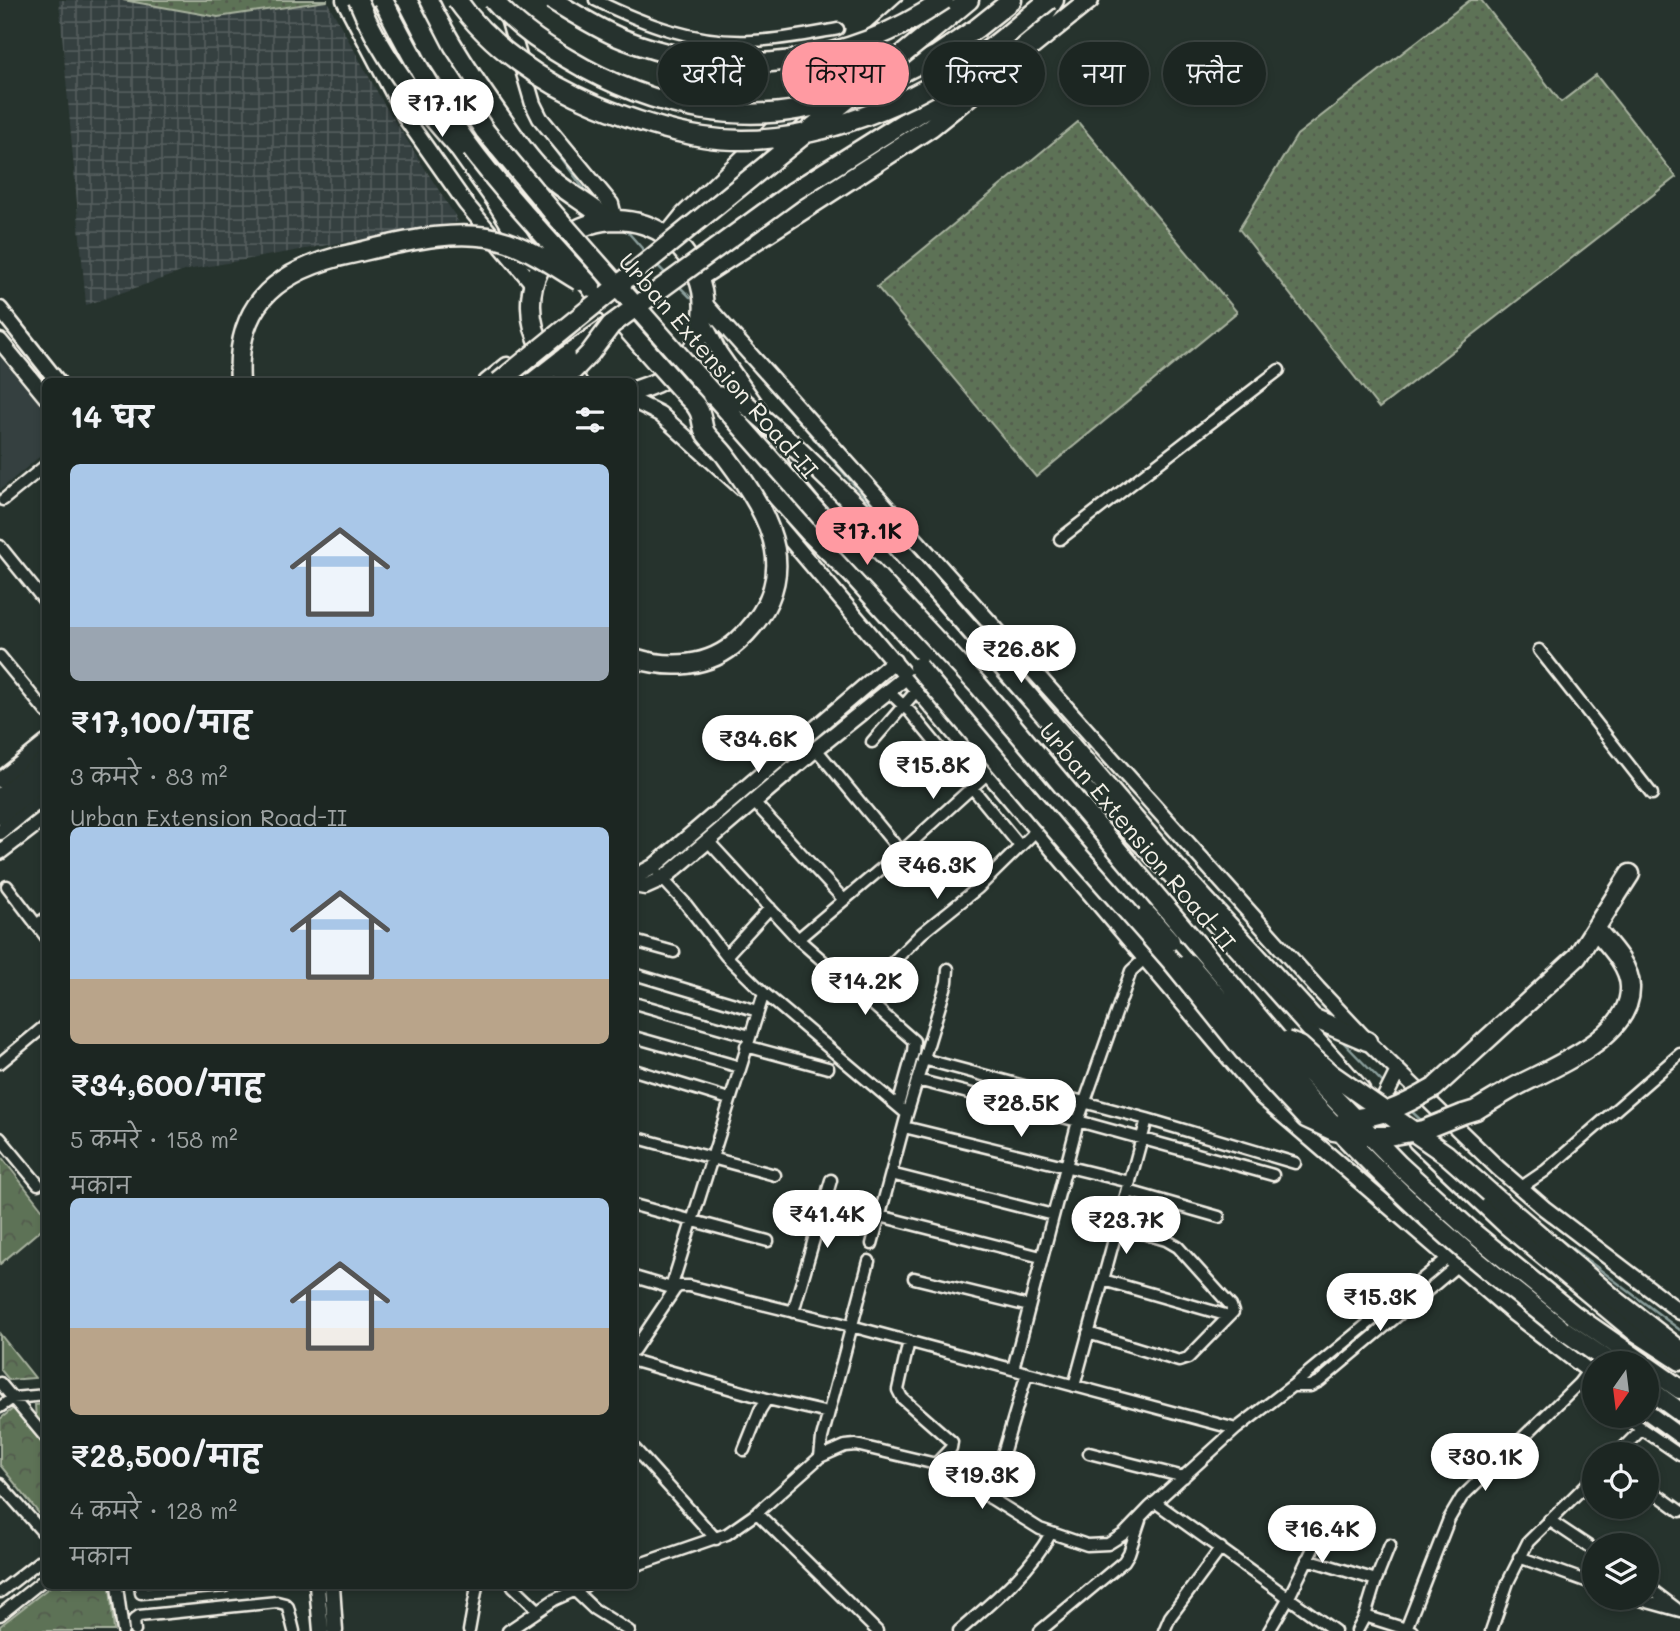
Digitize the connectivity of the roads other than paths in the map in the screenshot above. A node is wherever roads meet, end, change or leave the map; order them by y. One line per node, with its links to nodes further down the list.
1 (344, 0): 22 (street)
2 (358, 0): 19 (highway, bridge)
3 (370, 0): 22 (highway)
4 (383, 0): 19 (highway, Urban Extension Road-II, bridge)
5 (407, 0): 40 (highway, Urban Extension Road-II, bridge)
6 (428, 0): 20 (highway)
7 (457, 0): 16 (highway, bridge)
8 (493, 0): 15 (highway, bridge)
9 (503, 0): 20 (street)
10 (552, 0): 13 (highway, bridge)
11 (595, 0): 18 (street)
12 (918, 0): 21 (highway)
13 (944, 0)
14 (969, 0): 34 (highway, bridge)
15 (1012, 0)
16 (1051, 0): 27 (highway, bridge)
17 (1089, 0): 23 (highway)
18 (838, 29)
19 (505, 190): 24 (highway, Urban Extension Road-II, bridge)
20 (612, 220): 21 (highway); 22 (highway)
21 (668, 236): 23 (highway)
22 (536, 277): 28 (highway)
23 (699, 277): 26 (highway)
24 (591, 287): 32 (highway, bridge); 42 (highway, Urban Extension Road-II, bridge)
25 (0, 309): 31 (street)
26 (704, 312): 38 (highway); 107 (street); 119 (street)
27 (611, 325): 35 (highway, bridge); 37 (highway, bridge)
28 (538, 340): 33 (street); 36 (highway)
29 (0, 341): 39 (street)
30 (1279, 370): 45 (street)
31 (55, 378)
32 (240, 378)
33 (491, 378)
34 (504, 378)
35 (538, 378)
36 (563, 378)
37 (566, 378)
38 (637, 390)
39 (42, 392)
40 (712, 395): 105 (highway, Urban Extension Road-II, bridge); 107 (highway, bridge)
41 (637, 402): 52 (street)
42 (699, 409): 48 (highway, Urban Extension Road-II); 51 (highway, bridge)
43 (42, 469): 44 (street)
44 (3, 500)
45 (1060, 539)
46 (0, 546): 47 (street)
47 (42, 598)
48 (906, 634): 121 (highway, bridge); 162 (highway, Urban Extension Road-II, bridge)
49 (1539, 650): 68 (street)
50 (0, 656): 57 (street)
51 (637, 659)
52 (894, 661): 53 (street); 80 (street)
53 (907, 676): 54 (street); 55 (street)
54 (918, 689): 56 (street); 64 (street)
55 (888, 691): 56 (street); 61 (street)
56 (904, 705): 59 (street); 67 (street)
57 (42, 706)
58 (42, 735): 63 (street)
59 (872, 742)
60 (42, 746): 66 (street)
61 (816, 749): 71 (street); 79 (street)
62 (42, 763): 69 (highway)
63 (0, 768)
64 (988, 773): 67 (street); 74 (street)
65 (42, 779): 72 (highway)
66 (0, 780)
67 (973, 787): 77 (street); 79 (street)
68 (1652, 794)
69 (0, 798)
70 (42, 798): 75 (street)
71 (753, 801): 76 (street); 86 (street)
72 (0, 814)
73 (42, 820): 78 (street)
74 (1036, 831): 77 (street); 96 (street)
75 (0, 832)
76 (708, 841): 83 (street); 87 (street)
77 (1020, 846): 100 (street)
78 (0, 852)
79 (901, 852): 86 (street)
80 (650, 868): 82 (street); 83 (street)
81 (1630, 874): 121 (highway, bridge)
82 (637, 875)
83 (663, 879): 85 (street); 95 (street)
84 (6, 886): 89 (street)
85 (637, 886)
86 (844, 900): 92 (street)
87 (770, 908): 92 (street); 95 (street)
88 (42, 921): 89 (street)
89 (36, 925): 90 (street)
90 (42, 932)
91 (1598, 932): 121 (highway, bridge)
92 (798, 939): 100 (street)
93 (637, 942): 94 (street)
94 (674, 953)
95 (726, 956): 99 (street)
96 (1143, 959): 117 (street); 148 (street)
97 (947, 969): 109 (street)
98 (637, 975): 102 (street)
99 (764, 993): 102 (street); 118 (street)
100 (861, 994): 118 (street)
101 (637, 1004): 106 (street)
102 (758, 1011): 106 (street)
103 (42, 1028): 110 (street)
104 (637, 1038): 111 (street)
105 (1276, 1038): 161 (highway, bridge); 163 (highway, Urban Extension Road-II, bridge)
106 (748, 1041): 111 (street); 112 (street)
107 (1367, 1041): 114 (street)
108 (1680, 1055): 137 (street)
109 (923, 1059): 115 (street); 117 (street)
110 (0, 1063)
111 (740, 1067): 116 (street)
112 (828, 1068)
113 (637, 1071): 116 (street)
114 (1398, 1071): 119 (street); 137 (street)
115 (917, 1080): 120 (street); 123 (street)
116 (729, 1098): 128 (street)
117 (1085, 1104): 122 (street); 123 (street)
118 (898, 1106): 120 (street)
119 (1380, 1108): 165 (street)
120 (907, 1114): 124 (street)
121 (1306, 1118)
122 (1147, 1119): 127 (street); 129 (street)
123 (1078, 1121): 127 (street); 130 (street)
124 (904, 1127): 130 (street); 131 (street)
125 (0, 1138): 135 (street)
126 (637, 1139): 128 (street)
127 (1141, 1139): 133 (street); 136 (street)
128 (711, 1160): 132 (street); 142 (street)
129 (1294, 1163)
130 (1067, 1166): 136 (street); 139 (street)
131 (891, 1174): 139 (street); 140 (street)
132 (775, 1175)
133 (1273, 1175)
134 (831, 1180): 154 (street)
135 (38, 1184)
136 (1129, 1186): 141 (street); 143 (street)
137 (1520, 1188): 155 (street)
138 (637, 1206): 142 (street)
139 (1053, 1214): 146 (street)
140 (880, 1216): 145 (street); 146 (street)
141 (1219, 1217)
142 (692, 1221): 144 (street); 152 (street)
143 (1119, 1226): 151 (street); 156 (street)
144 (768, 1241)
145 (872, 1244)
146 (1041, 1257): 153 (street)
147 (869, 1261): 157 (street)
148 (1453, 1261): 166 (street); 175 (street); 175 (street)
149 (637, 1278): 152 (street)
150 (914, 1278): 153 (street)
151 (1103, 1280): 156 (street); 158 (street)
152 (673, 1289): 154 (street); 160 (street)
153 (1029, 1306): 167 (street)
154 (793, 1311): 157 (street)
155 (1680, 1312)
156 (1228, 1316): 158 (street)
157 (851, 1326): 159 (street); 183 (street)
158 (1088, 1333): 174 (street)
159 (909, 1341): 167 (street); 195 (street)
160 (637, 1343)
161 (1680, 1350)
162 (1594, 1351)
163 (1625, 1351)
164 (637, 1363): 180 (street)
165 (1680, 1363)
166 (1582, 1366)
167 (1013, 1369): 168 (street)
168 (1027, 1373): 174 (street); 200 (street)
169 (1659, 1375): 176 (highway, Urban Extension Road-II)
170 (1582, 1380): 172 (street)
171 (0, 1383): 179 (street)
172 (1579, 1383): 173 (street); 235 (street)
173 (1582, 1385)
174 (1074, 1386): 185 (street)
175 (1292, 1386): 185 (street)
176 (1680, 1389)
177 (42, 1395): 179 (street)
178 (1659, 1397): 182 (highway)
179 (13, 1398): 181 (street); 187 (street)
180 (767, 1399): 183 (street); 190 (street)
181 (0, 1408)
182 (1680, 1412)
183 (828, 1413): 194 (street)
184 (1659, 1421): 188 (street)
185 (1236, 1429): 196 (street)
186 (1642, 1429): 189 (street); 193 (street)
187 (42, 1433)
188 (1680, 1436)
189 (1629, 1442)
190 (744, 1450)
191 (637, 1451): 209 (street)
192 (1090, 1452): 196 (street)
193 (1680, 1455)
194 (820, 1457): 195 (street); 203 (street)
195 (936, 1464): 200 (street)
196 (1184, 1477): 201 (street)
197 (0, 1484): 207 (street)
198 (1582, 1488): 206 (street)
199 (1659, 1496): 202 (street)
200 (990, 1498): 208 (street)
201 (1155, 1502): 204 (street); 212 (street)
202 (1680, 1511)
203 (757, 1513): 209 (street); 244 (street)
204 (1141, 1517): 208 (street); 246 (street)
205 (1328, 1518): 215 (street)
206 (1549, 1520): 210 (street); 213 (street)
207 (42, 1531)
208 (1051, 1533): 245 (street)
209 (716, 1539): 216 (street)
210 (1582, 1542)
211 (1390, 1545): 217 (street)
212 (1221, 1548): 229 (street); 247 (street)
213 (1519, 1557): 218 (street); 251 (street)
214 (42, 1559): 227 (street)
215 (1307, 1559): 217 (street); 229 (street)
216 (637, 1565)
217 (1376, 1580): 234 (street)
218 (1582, 1580)
219 (42, 1581): 233 (street)
220 (117, 1589): 236 (street)
221 (317, 1589): 239 (street)
222 (332, 1589): 240 (street)
223 (476, 1589): 241 (street)
224 (516, 1589): 231 (street)
225 (577, 1589): 231 (street)
226 (580, 1589): 243 (street)
227 (0, 1592)
228 (1659, 1595): 232 (street)
229 (1289, 1597): 248 (street); 249 (street)
230 (1659, 1605): 232 (street)
231 (538, 1610): 242 (street)
232 (1680, 1611)
233 (0, 1615)
234 (1365, 1616): 235 (street); 250 (street)
235 (1409, 1630)
236 (123, 1631)
237 (135, 1631): 238 (street)
238 (294, 1631)
239 (321, 1631)
240 (335, 1631)
241 (469, 1631)
242 (508, 1631)
243 (629, 1631)
244 (877, 1631)
245 (959, 1631)
246 (1040, 1631)
247 (1164, 1631)
248 (1269, 1631)
249 (1335, 1631)
250 (1357, 1631)
251 (1493, 1631)

